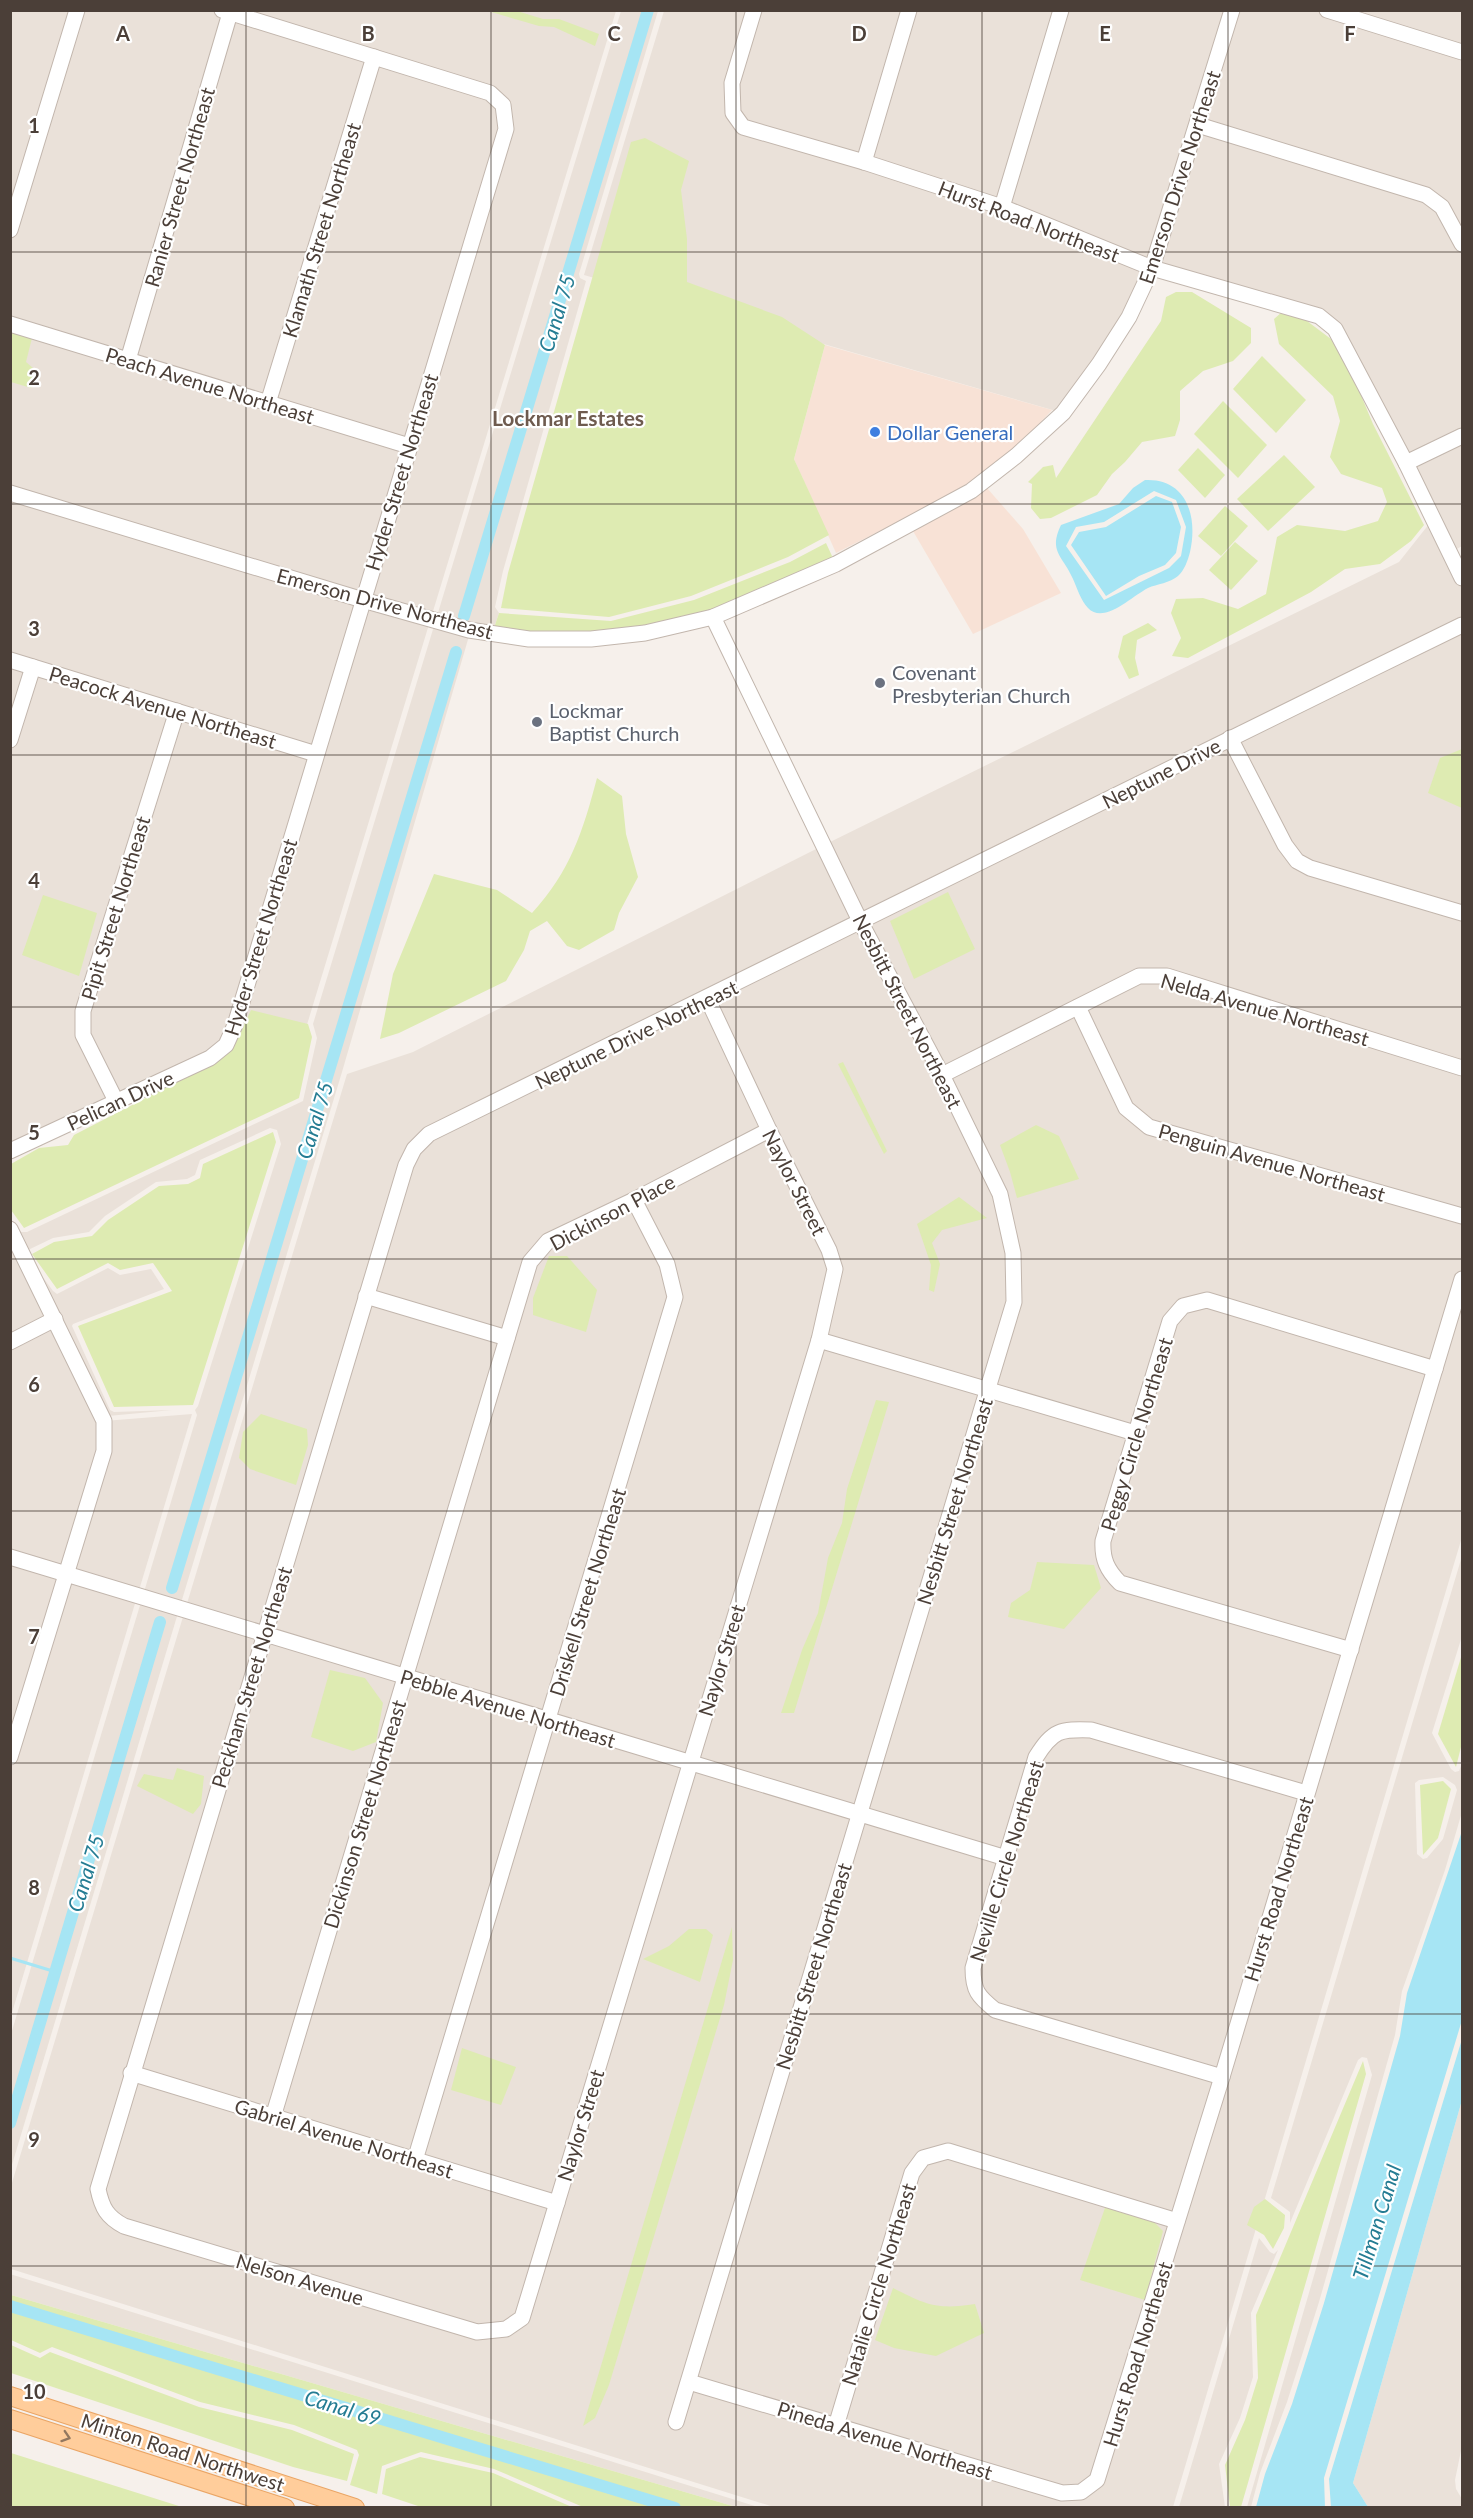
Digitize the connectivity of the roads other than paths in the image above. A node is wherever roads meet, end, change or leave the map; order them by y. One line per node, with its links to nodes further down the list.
1 (77, 10): 13 (street)
2 (754, 10): 11 (street, Hurst Road Northeast)
3 (909, 10): 11 (street)
4 (1061, 10): 12 (street)
5 (1232, 10): 10 (street, Emerson Drive Northeast)
6 (1327, 10): 8 (street)
7 (226, 12): 9 (street); 17 (street, Ranier Street Northeast)
8 (1462, 52)
9 (374, 57): 18 (street, Klamath Street Northeast); 20 (street, Hyder Street Northeast)
10 (1198, 125): 14 (street); 15 (street, Emerson Drive Northeast)
11 (864, 162): 12 (street, Hurst Road Northeast)
12 (1002, 207): 15 (street, Hurst Road Northeast)
13 (10, 230)
14 (1462, 244)
15 (1152, 268): 21 (street, Hurst Road Northeast); 25 (street, Emerson Drive Northeast)
16 (10, 324): 17 (street, Peach Avenue Northeast)
17 (128, 360): 18 (street, Peach Avenue Northeast)
18 (268, 403): 20 (street, Peach Avenue Northeast)
19 (1462, 436): 21 (street)
20 (409, 446): 24 (street, Hyder Street Northeast)
21 (1406, 463): 23 (street, Hurst Road Northeast)
22 (10, 493): 24 (street, Emerson Drive Northeast)
23 (1462, 578)
24 (363, 600): 25 (street, Emerson Drive Northeast); 32 (street, Hyder Street Northeast)
25 (713, 617): 34 (street, Nesbitt Street Northeast)
26 (1462, 625): 30 (street, Neptune Drive)
27 (10, 660): 28 (street, Peacock Avenue Northeast)
28 (33, 667): 29 (street, Peacock Avenue Northeast); 31 (street)
29 (177, 711): 32 (street, Peacock Avenue Northeast); 40 (street, Pipit Street Northeast)
30 (1230, 738): 33 (street); 34 (street, Neptune Drive)
31 (10, 740)
32 (316, 754): 37 (street, Hyder Street Northeast)
33 (1462, 913)
34 (861, 923): 35 (street, Neptune Drive Northeast); 39 (street, Nesbitt Street Northeast)
35 (708, 1000): 41 (street, Naylor Street); 42 (street, Neptune Drive Northeast)
36 (1078, 1007): 38 (street, Nelda Avenue Northeast); 39 (street, Nelda Avenue Northeast); 45 (street, Penguin Avenue Northeast)
37 (226, 1045): 40 (street, Pelican Drive)
38 (1462, 1068)
39 (942, 1075): 54 (street, Nesbitt Street Northeast)
40 (116, 1101): 43 (street, Pelican Drive)
41 (769, 1130): 44 (street, Dickinson Place); 51 (street, Naylor Street)
42 (414, 1149): 48 (street, Peckham Street Northeast)
43 (10, 1151)
44 (634, 1200): 50 (street, Dickinson Place); 62 (street, Driskell Street Northeast)
45 (1462, 1216)
46 (10, 1229): 49 (street)
47 (1462, 1279): 53 (street, Hurst Road Northeast)
48 (366, 1296): 50 (street); 58 (street, Peckham Street Northeast)
49 (55, 1319): 52 (street); 57 (street)
50 (507, 1338): 60 (street, Dickinson Street Northeast)
51 (819, 1340): 54 (street); 64 (street, Naylor Street)
52 (10, 1342)
53 (1435, 1369): 55 (street, Peggy Circle Northeast); 59 (street, Hurst Road Northeast)
54 (988, 1388): 55 (street); 66 (street, Nesbitt Street Northeast)
55 (1135, 1433): 59 (street, Peggy Circle Northeast)
56 (10, 1557): 57 (street, Pebble Avenue Northeast)
57 (66, 1574): 58 (street, Pebble Avenue Northeast); 61 (street)
58 (264, 1633): 60 (street, Pebble Avenue Northeast); 68 (street, Peckham Street Northeast)
59 (1351, 1650): 65 (street, Hurst Road Northeast)
60 (405, 1676): 62 (street, Pebble Avenue Northeast); 70 (street, Dickinson Street Northeast)
61 (17, 1713): 63 (street)
62 (549, 1720): 64 (street, Pebble Avenue Northeast); 71 (street, Driskell Street Northeast)
63 (10, 1757)
64 (689, 1763): 66 (street, Pebble Avenue Northeast); 72 (street, Naylor Street)
65 (1306, 1794): 67 (street, Neville Circle Northeast); 69 (street, Hurst Road Northeast)
66 (859, 1814): 67 (street, Pebble Avenue Northeast); 76 (street, Nesbitt Street Northeast)
67 (1006, 1858): 69 (street, Neville Circle Northeast)
68 (131, 2073): 70 (street, Gabriel Avenue Northeast); 73 (street, Peckham Street Northeast)
69 (1222, 2077): 74 (street, Hurst Road Northeast)
70 (273, 2116): 71 (street, Gabriel Avenue Northeast)
71 (414, 2160): 72 (street, Gabriel Avenue Northeast)
72 (557, 2203): 75 (street, Naylor Street)
73 (101, 2206): 75 (street, Nelson Avenue)
74 (1177, 2221): 80 (street, Natalie Circle Northeast); 81 (street, Hurst Road Northeast)
75 (506, 2329)
76 (689, 2382): 79 (street, Nesbitt Street Northeast); 80 (street, Pineda Avenue Northeast)
77 (10, 2396): 83 (main road, Minton Road Northwest)
78 (10, 2419): 82 (main road, Minton Road Northwest, one-way to 82)
79 (676, 2422)
80 (836, 2426): 81 (street, Pineda Avenue Northeast)
81 (1081, 2492)
82 (285, 2508)
83 (355, 2508)

